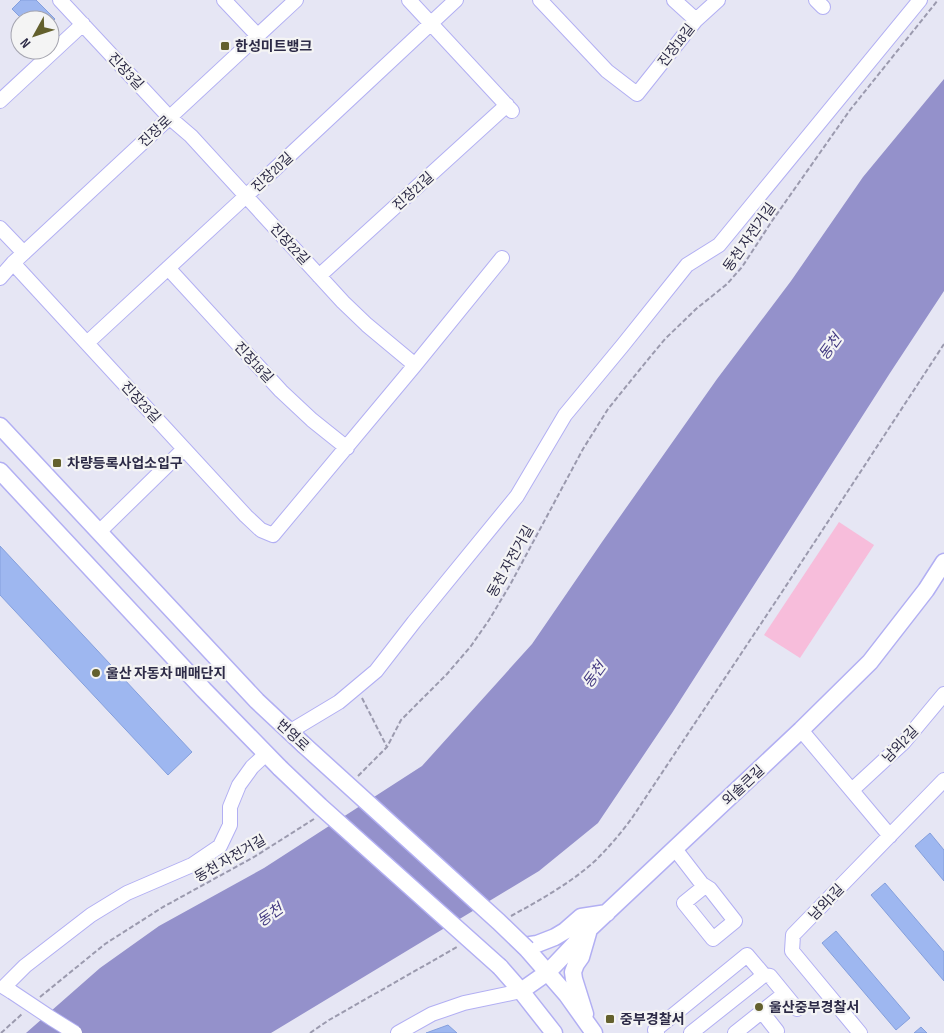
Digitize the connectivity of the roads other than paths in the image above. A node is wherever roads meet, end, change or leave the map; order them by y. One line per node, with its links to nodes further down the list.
1 (60, 0): 11 (street, 진장3길)
2 (224, 0): 13 (street)
3 (296, 0): 13 (street, 진장로)
4 (409, 0): 12 (street, 진장21길)
5 (456, 0): 12 (street, 진장20길)
6 (540, 0): 10 (street, 진장18길)
7 (674, 0): 10 (street)
8 (718, 0): 10 (street, 진장18길)
9 (920, 0): 34 (street)
10 (696, 20)
11 (83, 24): 14 (street); 15 (street, 진장3길)
12 (431, 24): 16 (street, 진장20길); 22 (street, 진장21길)
13 (258, 36): 15 (street, 진장로)
14 (0, 101)
15 (170, 118): 16 (street, 진장22길); 18 (street, 진장로)
16 (246, 196): 20 (street, 진장20길); 22 (street, 진장22길)
17 (0, 228): 18 (street, 진장23길)
18 (18, 258): 21 (street, 진장로); 23 (street, 진장로); 24 (street, 진장23길)
19 (502, 258): 25 (street)
20 (168, 268): 24 (street, 진장20길); 27 (street, 진장18길)
21 (0, 272)
22 (319, 276): 25 (street, 진장22길)
23 (0, 278)
24 (87, 343): 28 (street, 진장23길)
25 (416, 365): 27 (street)
26 (0, 426): 30 (main road, 번영로)
27 (347, 448): 28 (street, 진장23길)
28 (184, 449): 30 (street)
29 (0, 471): 35 (main road)
30 (99, 532): 34 (main road, 번영로)
31 (944, 562): 33 (main road, 외솔큰길)
32 (944, 694): 37 (street, 남외2길)
33 (801, 730): 37 (street); 39 (main road, 외솔큰길)
34 (289, 732): 43 (main road, 번영로, bridge)
35 (266, 754): 46 (main road, bridge); 52 (street, bridge)
36 (944, 780): 38 (street, 남외1길)
37 (852, 790): 38 (street)
38 (890, 836): 58 (street, 남외1길)
39 (675, 849): 40 (street); 41 (main road, 외솔큰길)
40 (706, 886)
41 (607, 913): 42 (main road, 외솔큰길); 43 (main road)
42 (589, 930): 44 (main road, 외솔큰길); 50 (main road)
43 (525, 947): 44 (main road, 번영로)
44 (548, 972): 46 (main road, 외솔큰길); 50 (main road, 번영로)
45 (764, 975): 47 (street); 55 (street); 56 (street)
46 (521, 991): 53 (street); 54 (main road)
47 (784, 994): 48 (street); 49 (street)
48 (797, 1009)
49 (762, 1012): 51 (street); 57 (street)
50 (590, 1028)
51 (777, 1031)
52 (75, 1033)
53 (398, 1033)
54 (554, 1033)
55 (657, 1033)
56 (691, 1033)
57 (735, 1033)
58 (860, 1033)

